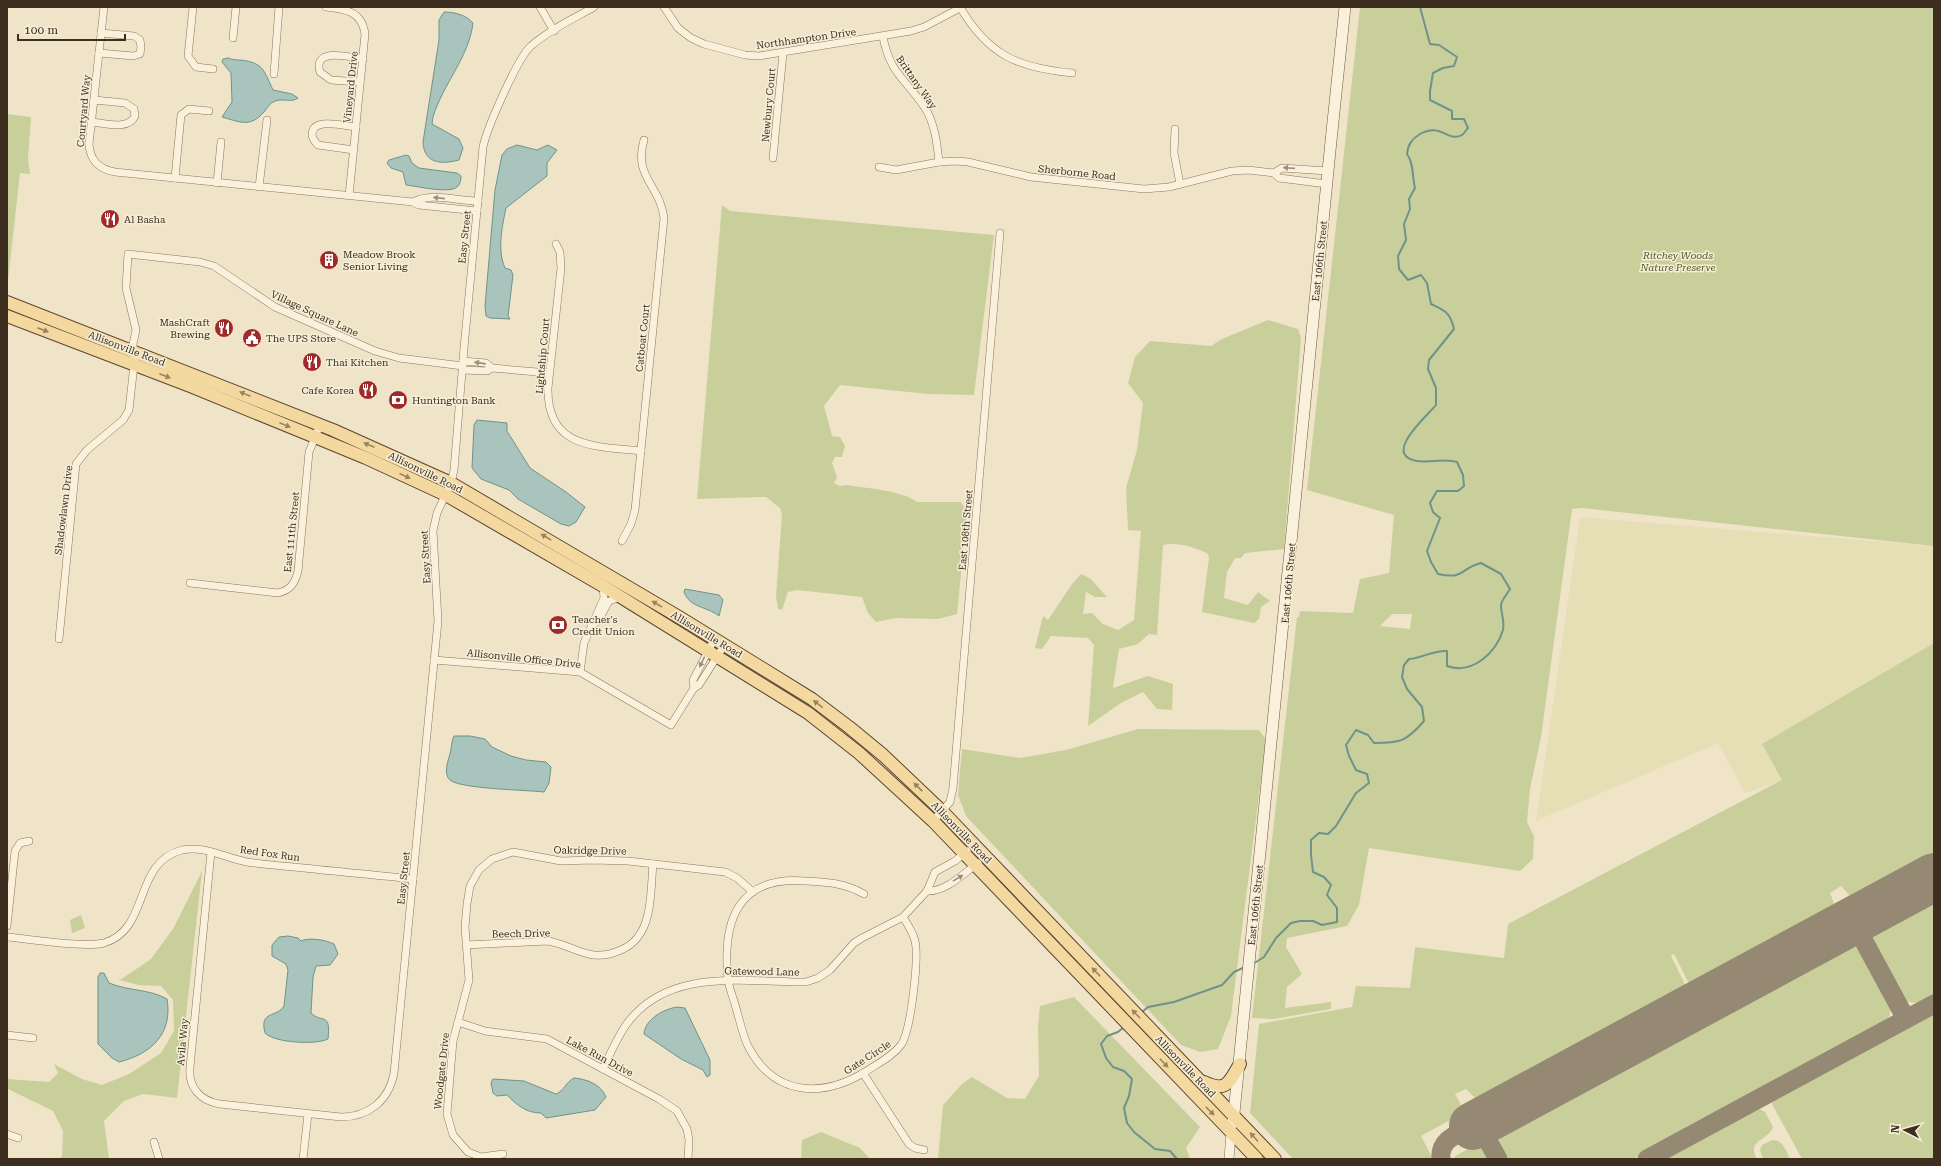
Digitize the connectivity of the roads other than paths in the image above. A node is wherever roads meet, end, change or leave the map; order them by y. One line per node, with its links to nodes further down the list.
1 (104, 7): 12 (street, Courtyard Way)
2 (192, 7): 18 (street)
3 (236, 7): 14 (street)
4 (279, 7): 20 (street)
5 (326, 7): 17 (street, Vineyard Drive)
6 (540, 7): 11 (street)
7 (594, 7): 11 (street, Easy Street)
8 (664, 7): 16 (street, Northhampton Drive)
9 (960, 7): 13 (street, Northhampton Drive); 19 (street)
10 (1345, 7): 34 (main road, East 106th Street)
11 (554, 31): 42 (street, Easy Street)
12 (100, 33): 15 (street, Courtyard Way); 15 (street)
13 (883, 37): 16 (street, Northhampton Drive); 32 (street, Brittany Way)
14 (233, 38)
15 (99, 53): 22 (street, Courtyard Way)
16 (783, 53): 31 (street, Newbury Court)
17 (363, 59): 21 (street, Vineyard Drive); 21 (street)
18 (213, 69)
19 (1072, 73)
20 (274, 74)
21 (360, 82): 26 (street, Vineyard Drive)
22 (94, 100): 25 (street, Courtyard Way); 25 (street)
23 (209, 111): 36 (street)
24 (267, 120): 40 (street)
25 (91, 122): 36 (street, Courtyard Way)
26 (356, 127): 30 (street, Vineyard Drive); 30 (street)
27 (1175, 129): 38 (street)
28 (644, 140): 54 (street, Catboat Court)
29 (221, 142): 37 (street)
30 (354, 150): 41 (street, Vineyard Drive)
31 (773, 158)
32 (939, 162): 33 (street, Sherborne Road); 38 (street, Sherborne Road)
33 (879, 166)
34 (1328, 171): 35 (street, Sherborne Road, one-way to 35); 39 (main road, East 106th Street)
35 (1274, 173): 38 (street, Sherborne Road); 39 (street, Sherborne Road)
36 (175, 178): 37 (street, Courtyard Way)
37 (217, 183): 40 (street, Courtyard Way)
38 (1180, 184)
39 (1327, 184): 89 (main road, East 106th Street)
40 (259, 187): 41 (street, Courtyard Way)
41 (349, 196): 43 (street, Courtyard Way)
42 (478, 201): 43 (street, Courtyard Way, one-way to 43); 44 (street, Easy Street)
43 (413, 202): 44 (street, Courtyard Way)
44 (477, 211): 50 (street, Easy Street)
45 (1000, 233): 68 (street, East 108th Street)
46 (556, 244): 51 (street, Lightship Court)
47 (7, 302): 49 (main road, Allisonville Road)
48 (7, 316): 49 (main road, Allisonville Road, one-way to 49)
49 (134, 357): 50 (street, Village Square Lane); 52 (main road, Allisonville Road, one-way to 49); 53 (main road, Allisonville Road, one-way to 53); 62 (street, Shadowlawn Drive)
50 (463, 366): 51 (street); 55 (street, Easy Street)
51 (549, 373): 54 (street, Lightship Court)
52 (320, 425): 53 (street, East 111th Street); 55 (main road, Allisonville Road, one-way to 52)
53 (315, 437): 56 (main road, Allisonville Road, one-way to 56); 58 (street, East 111th Street)
54 (641, 451): 57 (street, Catboat Court)
55 (451, 483): 56 (street, Easy Street); 63 (main road, Allisonville Road, one-way to 55)
56 (446, 495): 59 (main road, Allisonville Road); 65 (street, Easy Street)
57 (622, 542)
58 (190, 583)
59 (603, 586): 60 (main road, Allisonville Road); 61 (street)
60 (621, 597): 61 (street); 64 (main road, Allisonville Road)
61 (592, 625): 66 (street)
62 (59, 640)
63 (720, 641): 64 (street); 64 (street); 68 (main road, Allisonville Road, one-way to 63)
64 (713, 653): 67 (street); 67 (street, one-way to 67); 69 (main road, Allisonville Road)
65 (434, 660): 66 (street, Allisonville Office Drive); 77 (street, Easy Street)
66 (580, 672): 67 (street, Allisonville Office Drive)
67 (694, 688)
68 (942, 811): 69 (street, East 108th Street); 71 (main road, Allisonville Road)
69 (933, 821): 73 (main road, Allisonville Road)
70 (29, 841): 82 (street)
71 (974, 845): 73 (street, Gatewood Lane); 74 (main road, Allisonville Road)
72 (211, 852): 77 (street, Red Fox Run); 83 (street, Red Fox Run); 94 (street, Avila Way)
73 (964, 854): 76 (main road, Allisonville Road); 78 (street, Gatewood Lane)
74 (986, 857): 76 (street); 92 (main road, Allisonville Road, one-way to 74)
75 (654, 864): 79 (street, Oakridge Drive); 84 (street, Beech Drive); 84 (street, Oakridge Drive)
76 (975, 865): 78 (street, one-way to 76); 96 (main road, Allisonville Road, one-way to 96)
77 (413, 879): 93 (street, Easy Street)
78 (927, 890): 81 (street, Gatewood Lane)
79 (753, 892): 80 (street); 85 (street, Gate Circle)
80 (864, 894)
81 (903, 917): 85 (street, Gatewood Lane); 91 (street, Gate Circle)
82 (7, 926)
83 (7, 937)
84 (466, 945): 86 (street, Woodgate Drive)
85 (728, 980): 90 (street, Gatewood Lane); 91 (street, Gate Circle)
86 (458, 1022): 90 (street, Lake Run Drive); 101 (street, Woodgate Drive)
87 (7, 1035): 88 (street)
88 (33, 1038)
89 (1240, 1064): 92 (main road); 95 (main road, East 106th Street)
90 (603, 1069): 104 (street, Lake Run Drive)
91 (863, 1073): 100 (street)
92 (1200, 1081): 95 (main road, Allisonville Road)
93 (378, 1104): 94 (street, Avila Way)
94 (308, 1114): 103 (street)
95 (1234, 1116): 96 (main road, East 106th Street); 109 (main road, Allisonville Road, one-way to 95)
96 (1231, 1133): 105 (street, East 106th Street); 108 (main road, Allisonville Road)
97 (7, 1134): 98 (street)
98 (18, 1138)
99 (154, 1142): 102 (street)
100 (924, 1150)
101 (503, 1154)
102 (159, 1159)
103 (303, 1159)
104 (688, 1159)
105 (1229, 1159)
106 (1244, 1159): 107 (main road)
107 (1249, 1159)
108 (1257, 1159)
109 (1275, 1159)

